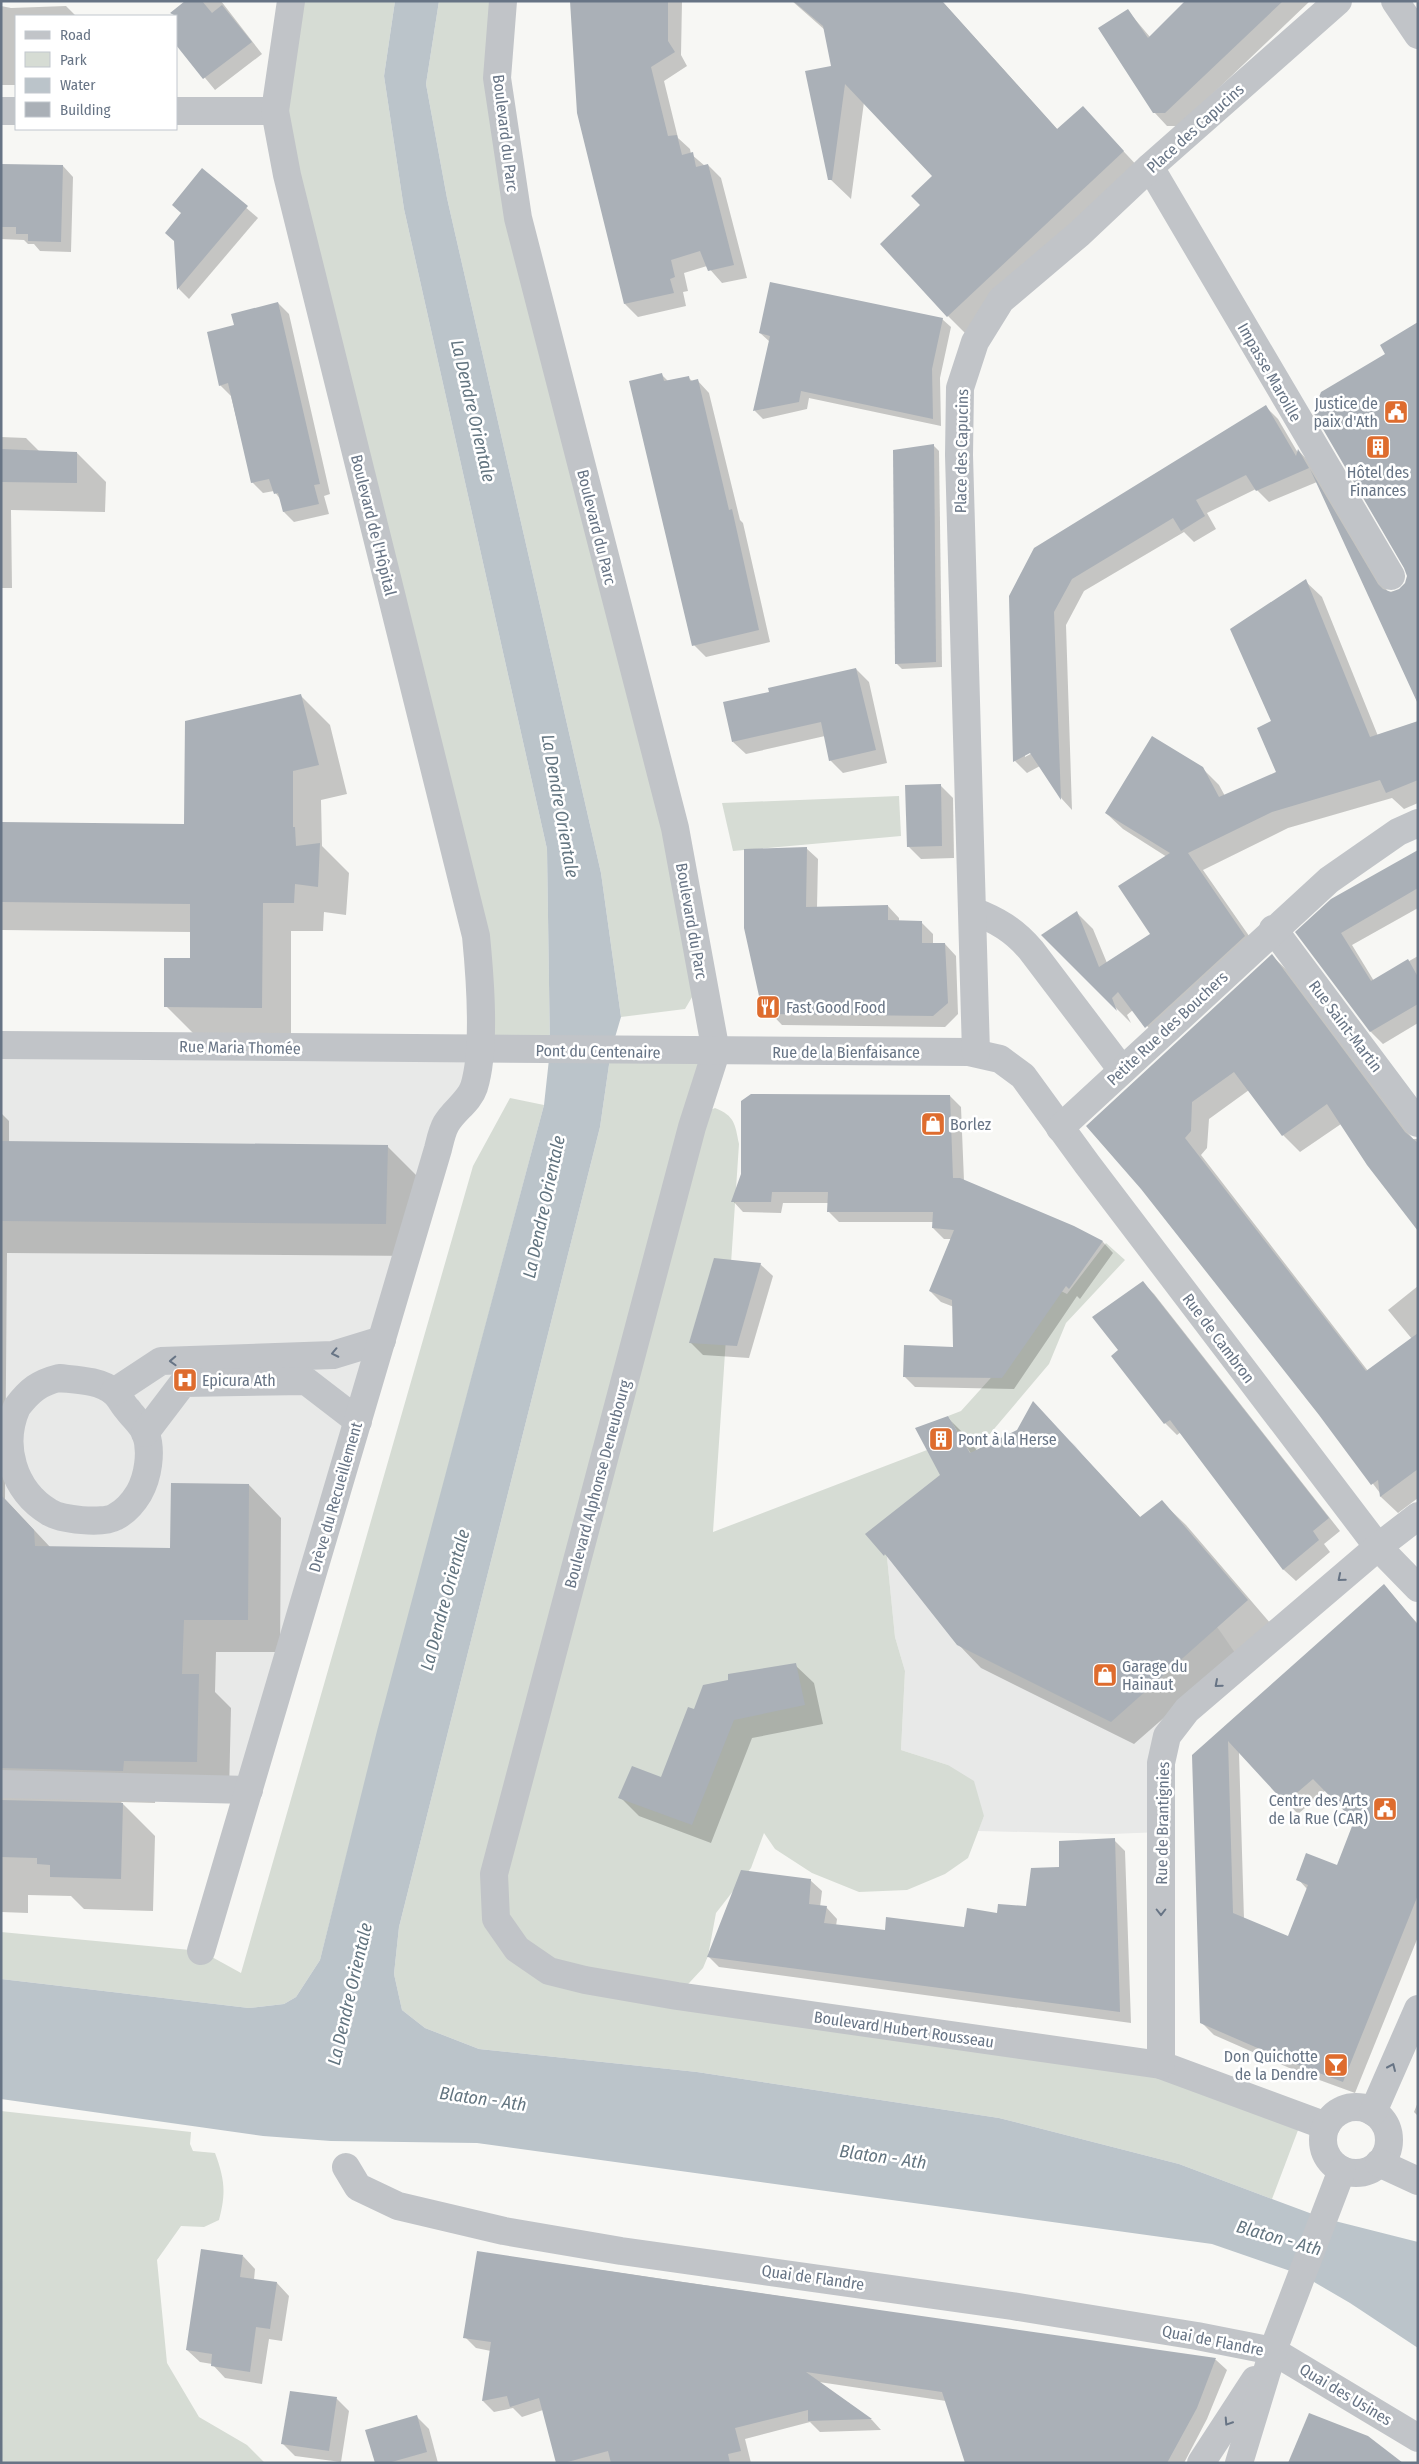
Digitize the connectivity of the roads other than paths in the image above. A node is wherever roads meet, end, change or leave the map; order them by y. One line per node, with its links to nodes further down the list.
1 (291, 1): 9 (street, Boulevard de l'Hôpital)
2 (503, 1): 17 (street, Boulevard du Parc)
3 (1338, 1): 10 (street, Place des Capucins)
4 (1395, 1): 5 (street)
5 (1418, 36)
6 (1, 111): 7 (street)
7 (15, 111)
8 (178, 111): 9 (street)
9 (275, 111): 16 (street, Boulevard de l'Hôpital)
10 (1150, 167): 11 (street, Impasse Maroille); 13 (street, Place des Capucins)
11 (1391, 576)
12 (1418, 823): 14 (street, Petite Rue des Bouchers)
13 (973, 911): 18 (street, Place des Capucins); 19 (street)
14 (1273, 929): 19 (street, Petite Rue des Bouchers); 20 (street, Rue Saint-Martin)
15 (1, 1045): 16 (street, Rue Maria Thomée)
16 (491, 1050): 17 (street, Pont du Centenaire); 22 (street, Drève du Recueillement)
17 (716, 1052): 18 (street, Rue de la Bienfaisance); 31 (street, Boulevard Alphonse Deneubourg)
18 (976, 1052): 21 (street, Rue de la Bienfaisance)
19 (1122, 1070): 21 (street, Petite Rue des Bouchers)
20 (1418, 1124)
21 (1060, 1128): 27 (street, Rue de Cambron)
22 (382, 1340): 23 (street, one-way to 23); 24 (street, Drève du Recueillement)
23 (114, 1392): 25 (street); 25 (street)
24 (358, 1421): 25 (street); 30 (street, Drève du Recueillement)
25 (145, 1433)
26 (1418, 1516): 27 (street, Rue de Brantignies)
27 (1378, 1547): 28 (street, Rue de Cambron); 34 (street, Rue de Brantignies, one-way to 34)
28 (1418, 1588)
29 (1, 1784): 30 (street)
30 (249, 1790): 32 (street, Drève du Recueillement)
31 (496, 1919): 34 (street, Boulevard Hubert Rousseau)
32 (201, 1951)
33 (1418, 2009): 35 (street, one-way to 33)
34 (1161, 2065): 36 (street, Boulevard Hubert Rousseau)
35 (1373, 2112): 36 (street); 37 (street)
36 (1326, 2126): 38 (street)
37 (1379, 2163): 38 (street); 40 (street)
38 (1342, 2170): 41 (street)
39 (352, 2177): 41 (street, Quai de Flandre)
40 (1418, 2181)
41 (1273, 2351): 42 (street, Quai des Usines); 43 (street, one-way to 43); 44 (street)
42 (1418, 2438)
43 (1201, 2463)
44 (1239, 2463)

